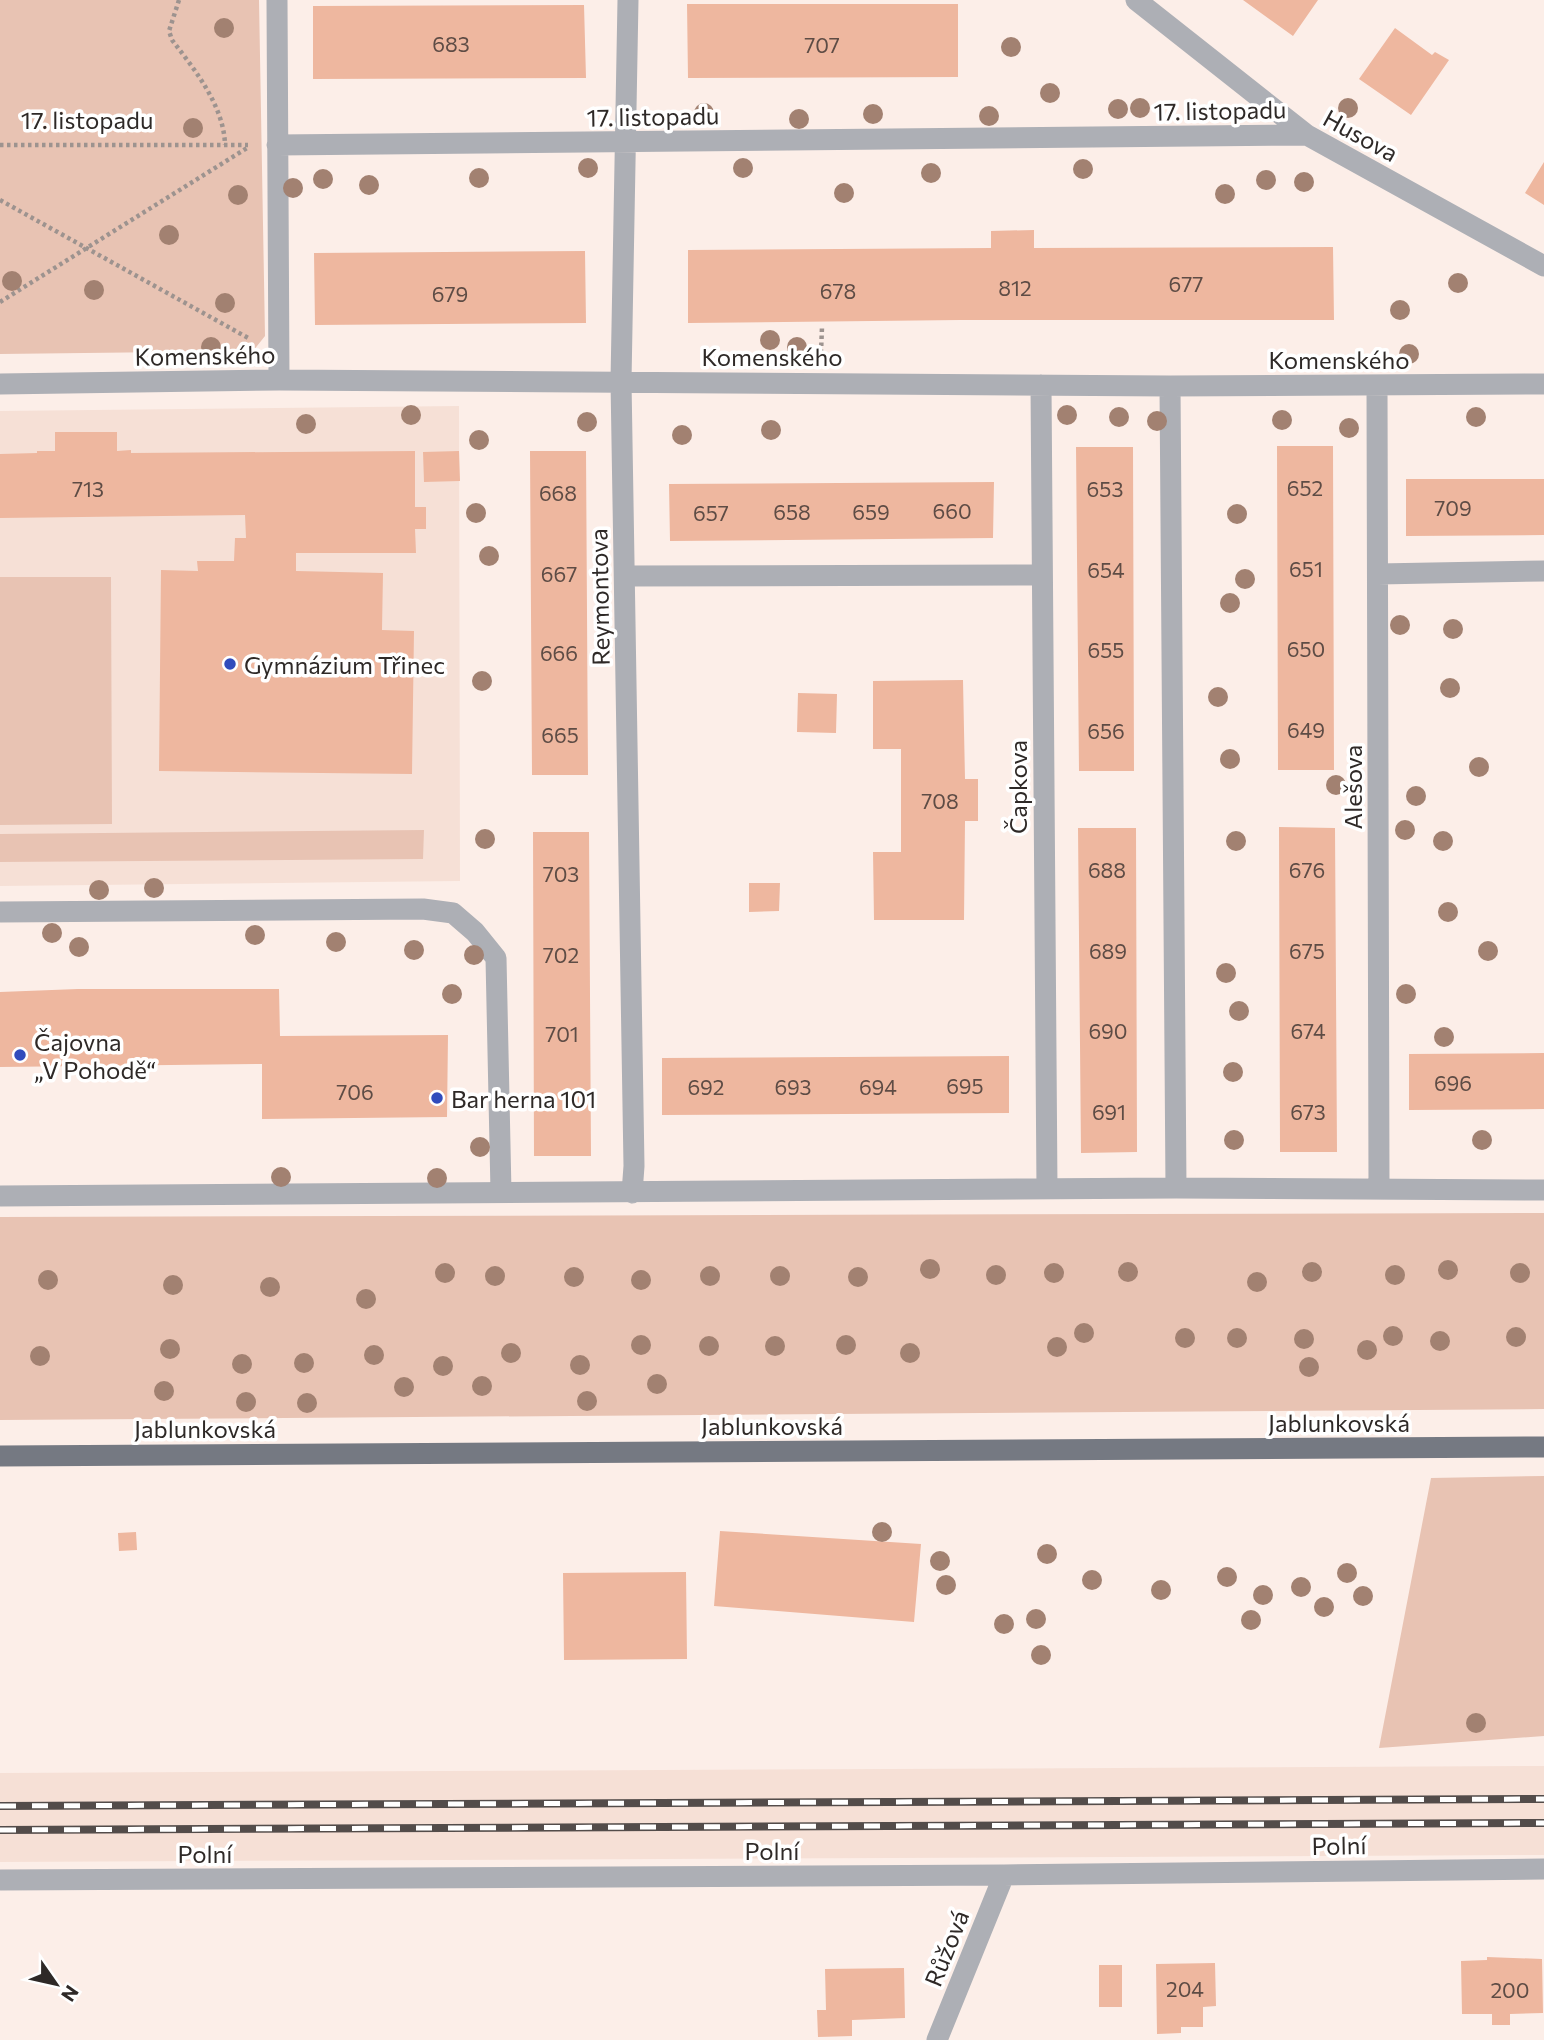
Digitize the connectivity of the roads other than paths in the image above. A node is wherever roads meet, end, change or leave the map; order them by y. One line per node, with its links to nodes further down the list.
1 (277, 0): 6 (street)
2 (628, 0): 5 (street, Reymontova)
3 (1136, 0): 4 (street, Husova)
4 (1307, 135): 5 (street, 17. listopadu); 7 (street, Husova)
5 (626, 143): 6 (street, 17. listopadu); 9 (street, Reymontova)
6 (277, 145): 8 (street)
7 (1544, 266)
8 (279, 380): 9 (street, Komenského); 10 (street, Komenského)
9 (621, 381): 11 (street, Komenského); 18 (street, Reymontova)
10 (0, 384)
11 (1041, 384): 14 (street, Komenského); 17 (street, Čapkova)
12 (1544, 384): 13 (street, Komenského)
13 (1377, 385): 14 (street, Komenského); 16 (street, Alešova)
14 (1170, 386): 20 (street)
15 (1544, 571): 16 (street)
16 (1378, 574): 21 (street, Alešova)
17 (1042, 575): 18 (street); 22 (street, Čapkova)
18 (625, 576): 25 (street, Reymontova)
19 (0, 912): 24 (street)
20 (1176, 1188): 21 (street); 22 (street)
21 (1378, 1188): 23 (street)
22 (1047, 1189): 25 (street)
23 (1544, 1190)
24 (501, 1192): 25 (street); 26 (street)
25 (632, 1193)
26 (0, 1196)
27 (1544, 1447): 28 (main road, Jablunkovská)
28 (0, 1456)
29 (1544, 1869): 30 (street, Polní)
30 (1004, 1875): 31 (street, Polní); 32 (street, Růžová)
31 (0, 1880)
32 (937, 2040)

